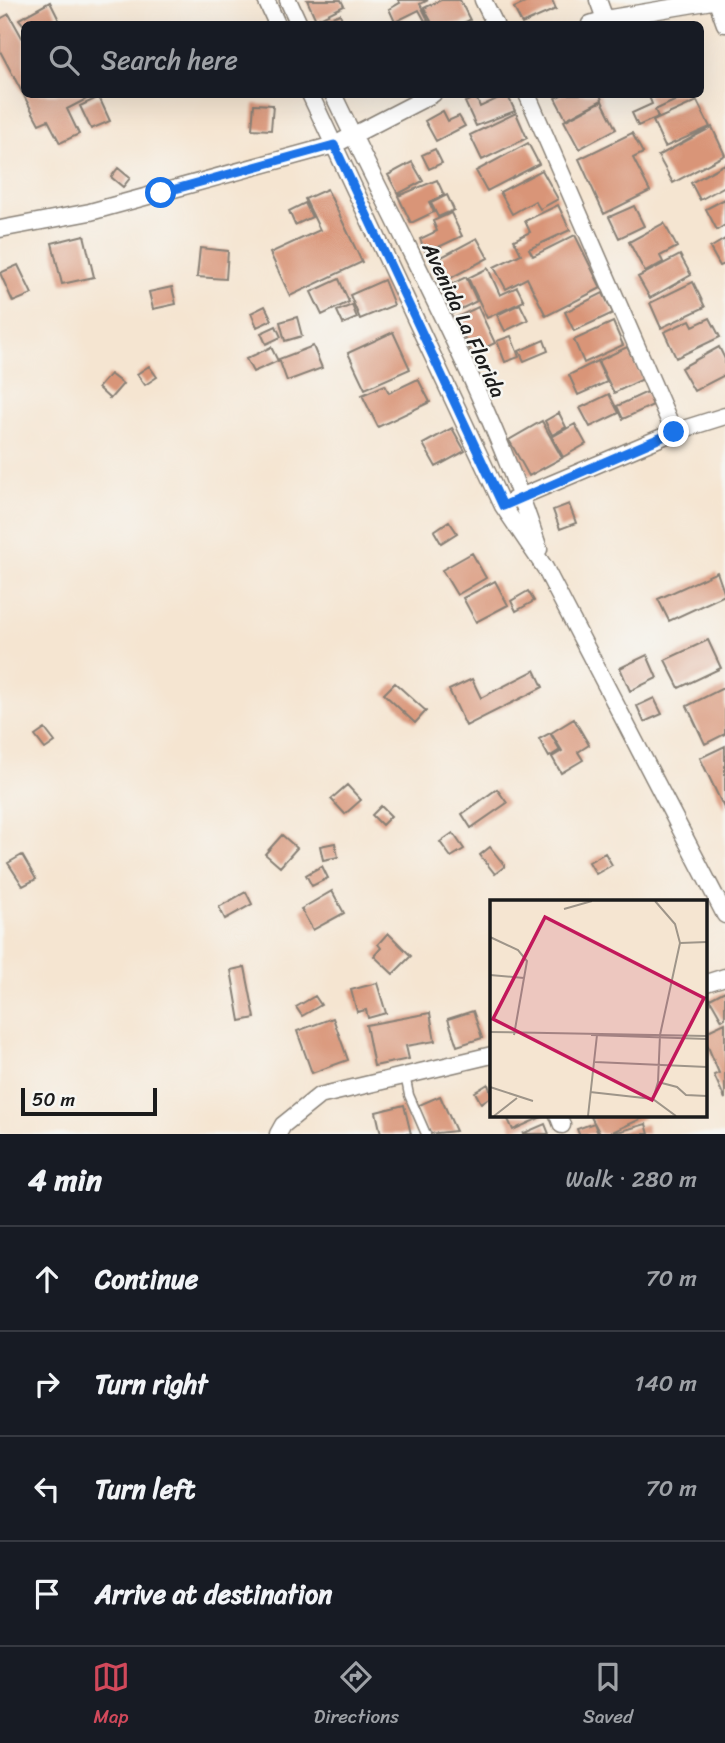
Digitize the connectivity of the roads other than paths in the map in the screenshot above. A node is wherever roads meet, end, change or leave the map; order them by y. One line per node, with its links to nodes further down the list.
1 (266, 0): 6 (street)
2 (288, 0): 7 (street)
3 (483, 0): 8 (street)
4 (598, 0): 9 (street)
5 (717, 1): 10 (street); 11 (street)
6 (276, 21)
7 (298, 21)
8 (494, 21)
9 (598, 21)
10 (604, 21)
11 (725, 24)
12 (312, 98): 17 (street)
13 (335, 98): 16 (street, Avenida La Florida)
14 (425, 98): 16 (street)
15 (529, 98): 20 (street)
16 (352, 135): 17 (street); 21 (street, Avenida La Florida)
17 (334, 145): 18 (street); 22 (street)
18 (0, 229)
19 (725, 416): 20 (street)
20 (674, 432): 21 (street)
21 (521, 495): 22 (street); 23 (street, Avenida La Florida)
22 (503, 506): 23 (street)
23 (545, 568): 24 (street)
24 (725, 915)
25 (725, 977): 26 (street)
26 (708, 982)
27 (490, 1055): 28 (street)
28 (405, 1075): 29 (street); 30 (lane)
29 (278, 1134)
30 (426, 1134)

